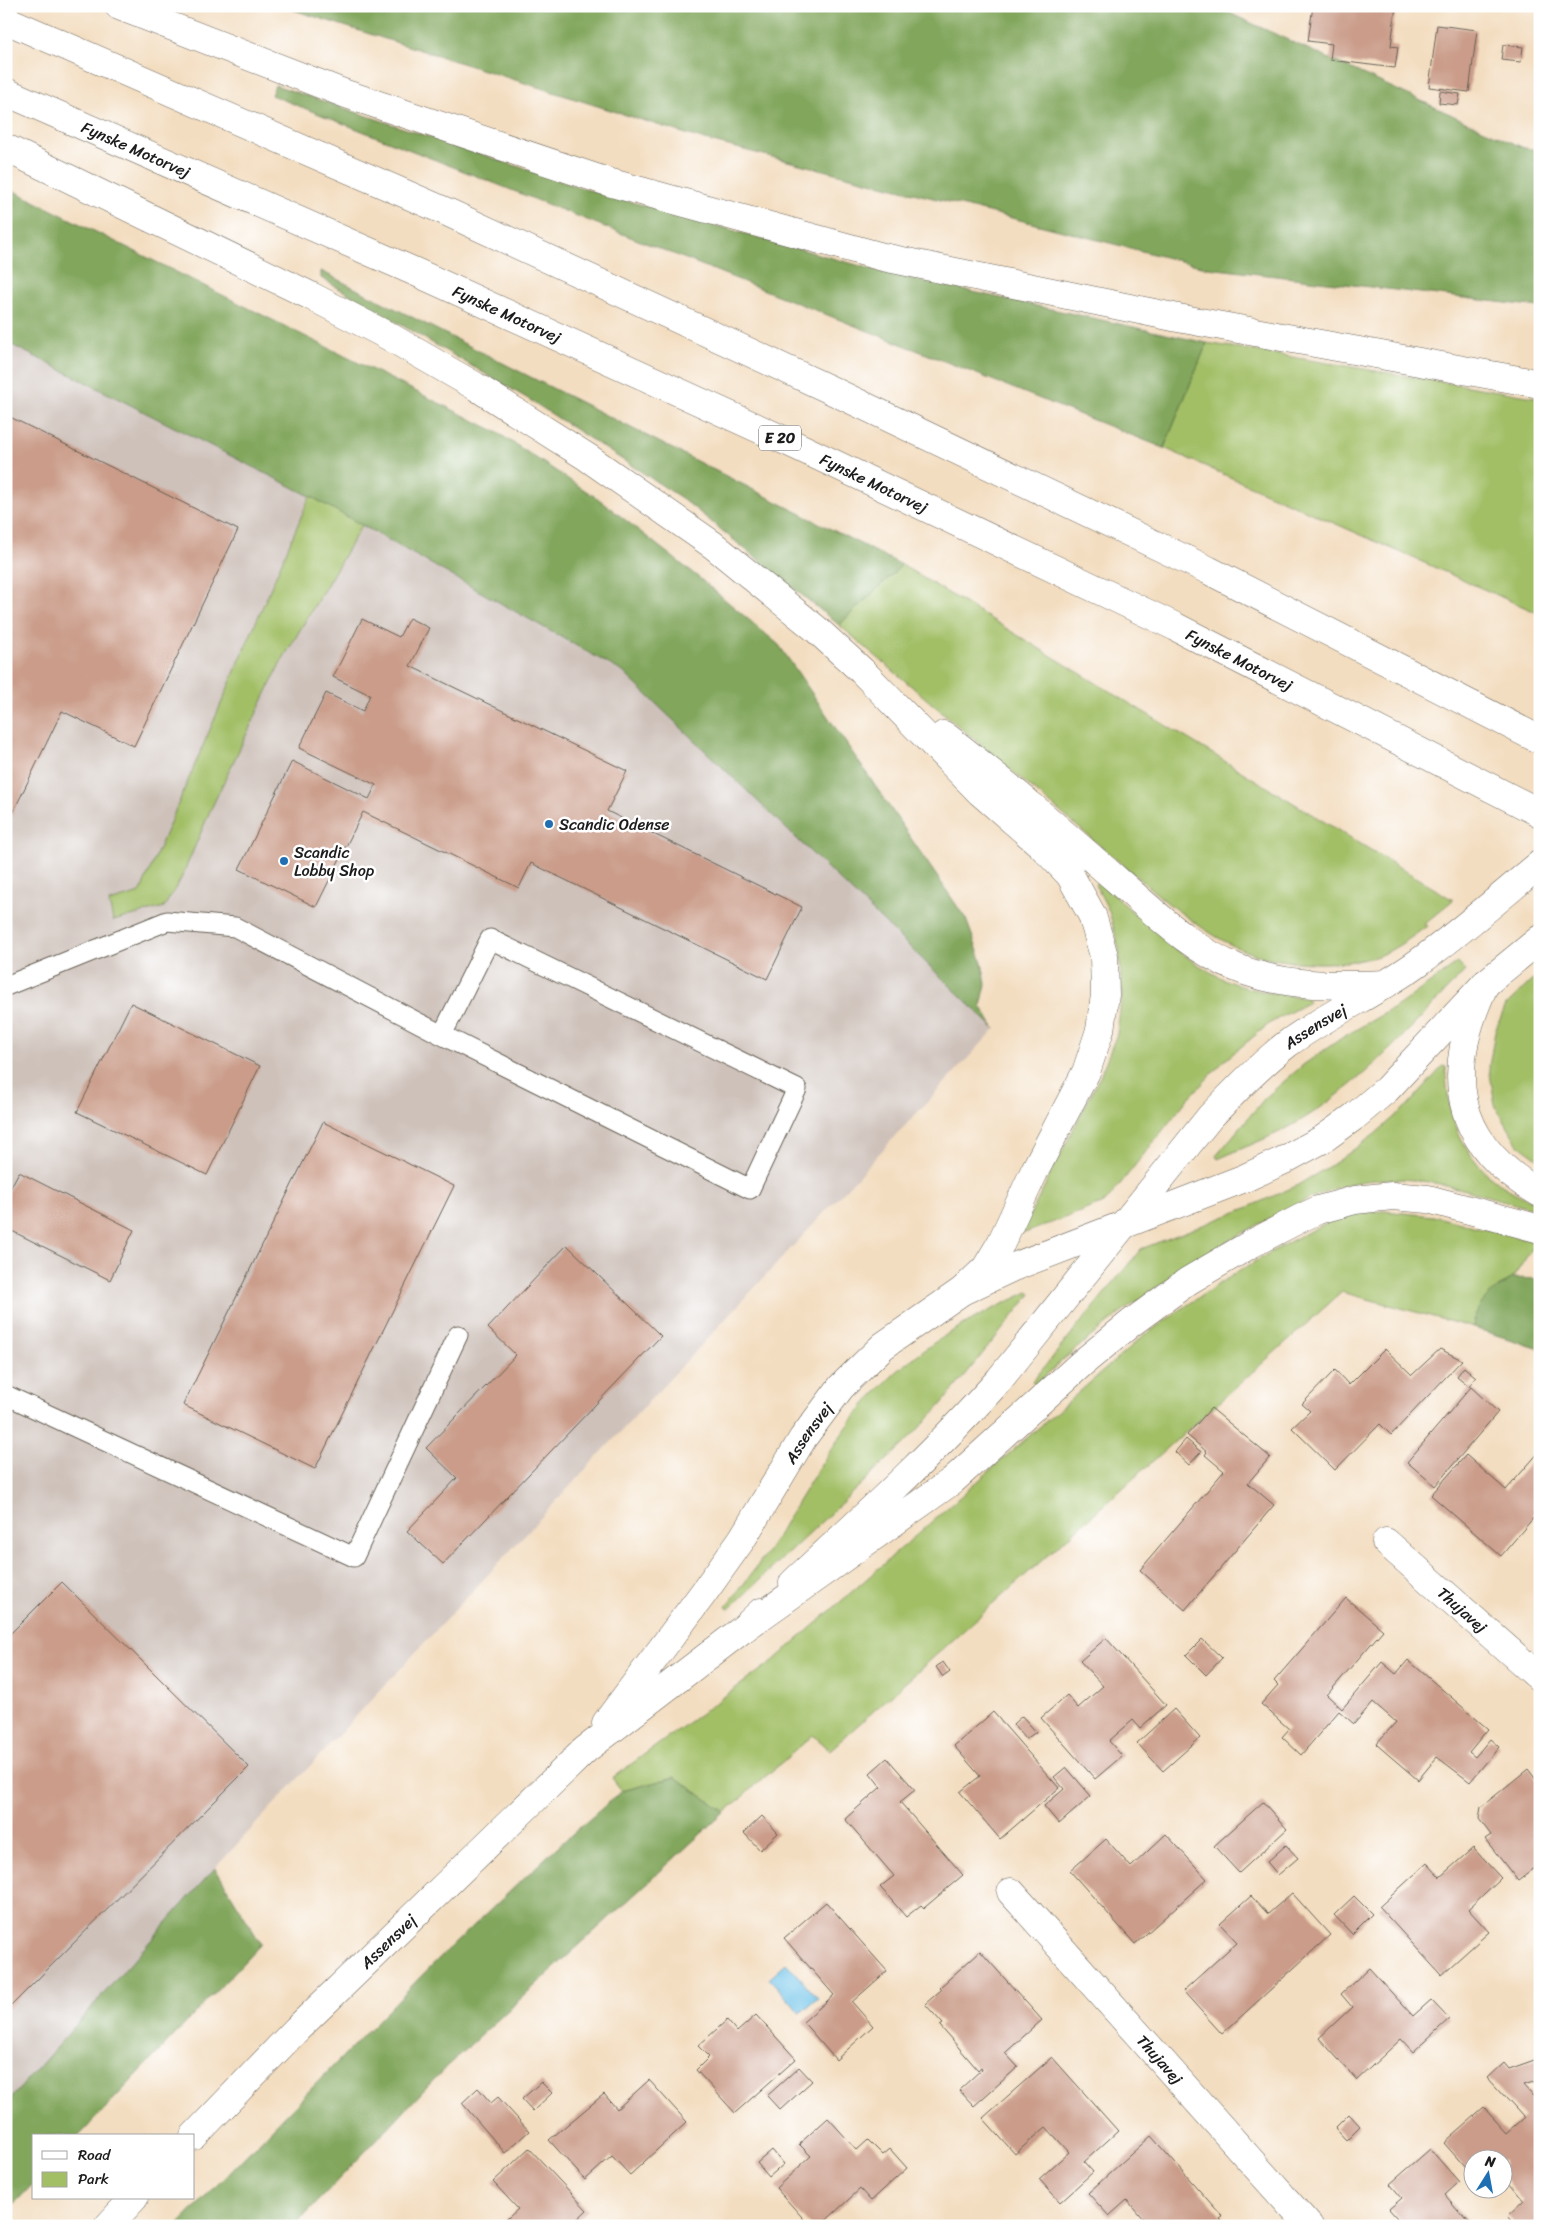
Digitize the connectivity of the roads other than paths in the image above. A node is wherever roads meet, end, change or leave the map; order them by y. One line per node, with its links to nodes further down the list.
1 (119, 6): 5 (main road)
2 (6, 20): 9 (main road)
3 (6, 92): 10 (main road, Fynske Motorvej / E 20)
4 (6, 148): 8 (main road)
5 (1178, 318): 6 (main road); 7 (main road)
6 (1540, 364)
7 (1540, 384)
8 (862, 671): 14 (main road); 20 (main road)
9 (1540, 740)
10 (1540, 813)
11 (1540, 864): 14 (main road, Assensvej)
12 (1540, 939): 13 (main road, Assensvej)
13 (1494, 977): 17 (main road); 18 (main road, Assensvej)
14 (1386, 984): 18 (main road, Assensvej)
15 (6, 986): 16 (lane)
16 (442, 1035): 16 (lane)
17 (1540, 1193)
18 (1124, 1225): 20 (main road, Assensvej); 24 (main road, Assensvej)
19 (1540, 1230): 24 (main road)
20 (962, 1291): 26 (main road, Assensvej)
21 (458, 1335): 22 (lane)
22 (6, 1395)
23 (1386, 1542): 25 (main road, Thujavej)
24 (743, 1629): 26 (main road, Assensvej)
25 (1540, 1678)
26 (585, 1750): 28 (main road, Assensvej)
27 (1011, 1892): 31 (main road, Thujavej)
28 (195, 2135)
29 (132, 2200): 30 (main road)
30 (108, 2226)
31 (1308, 2226)

